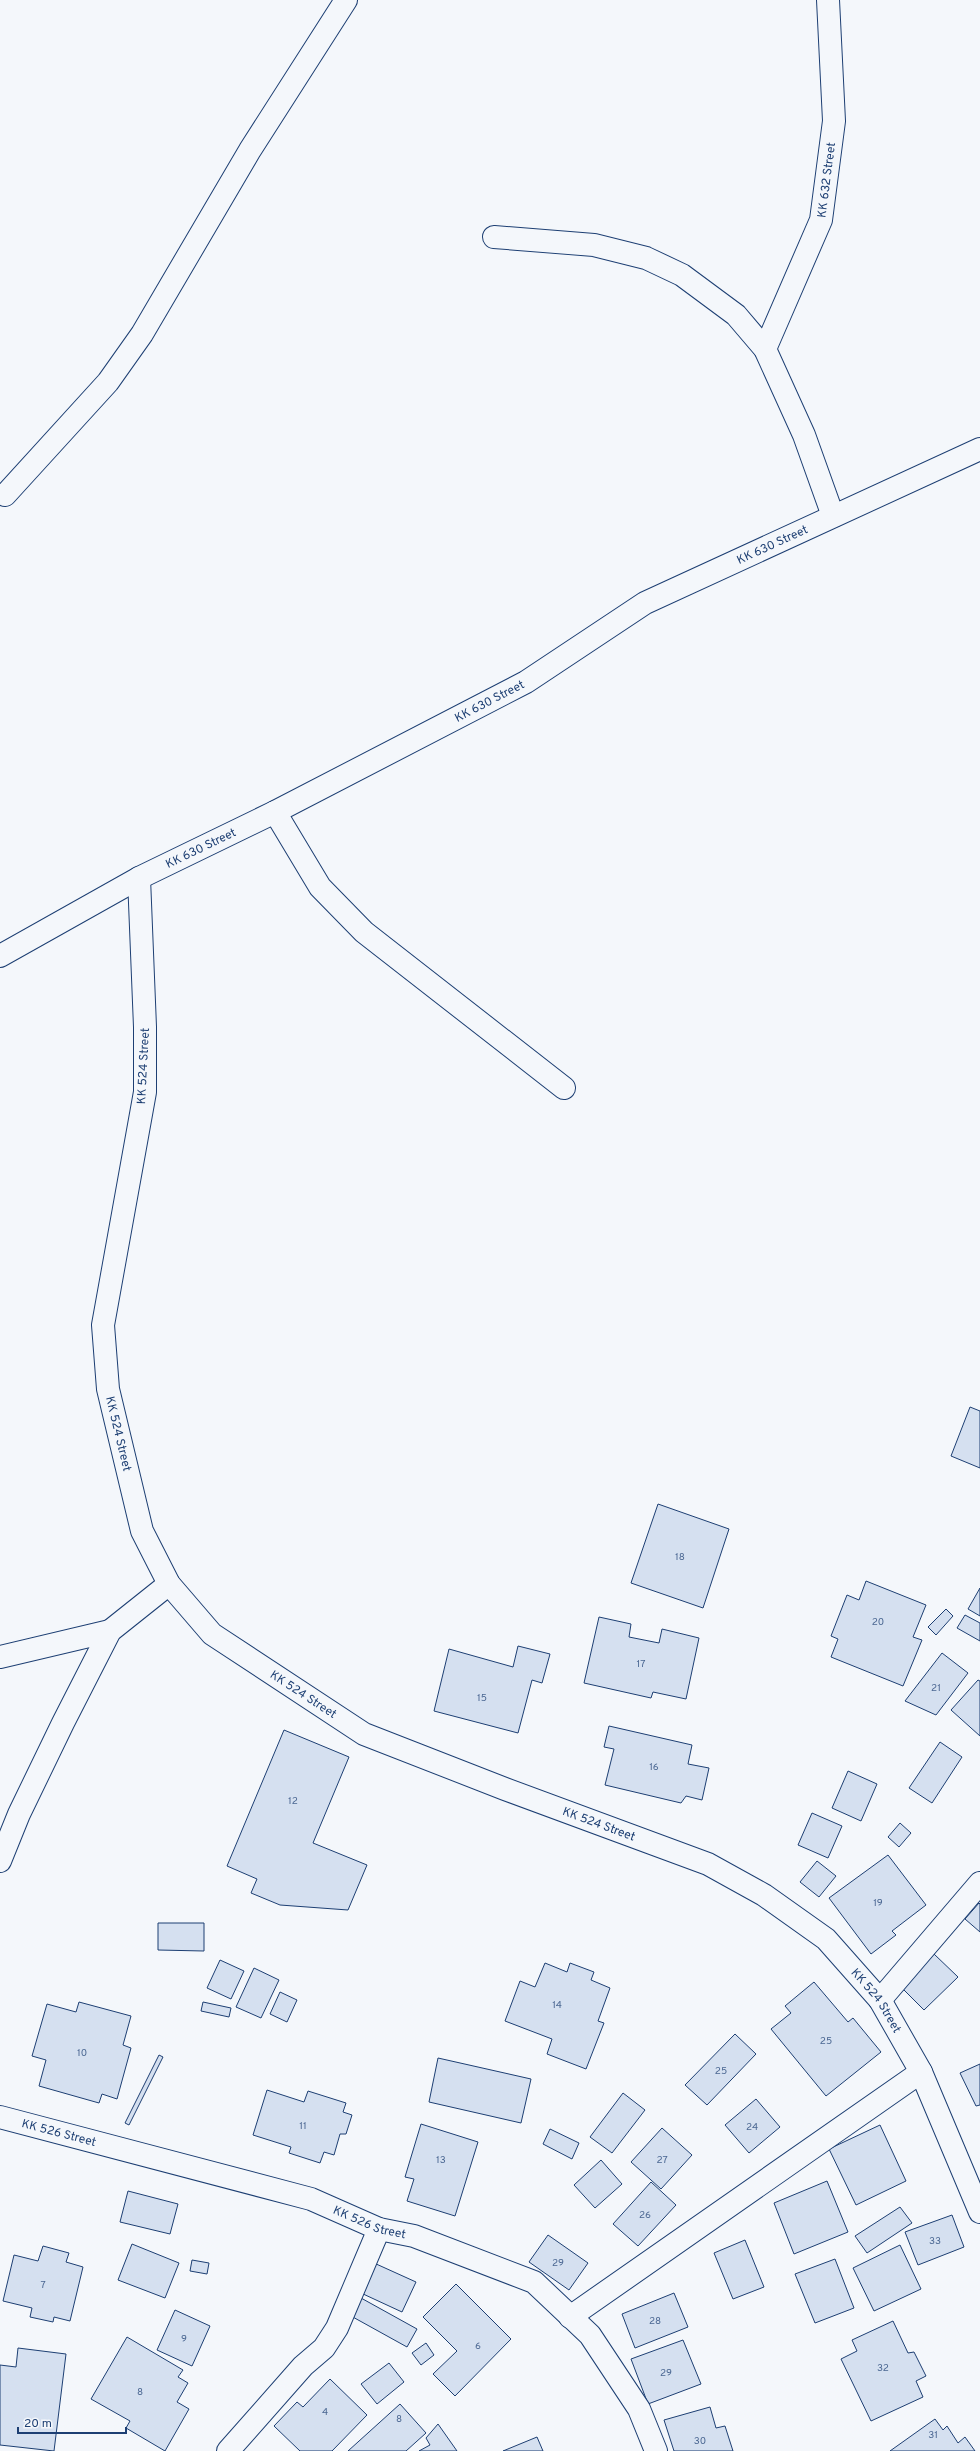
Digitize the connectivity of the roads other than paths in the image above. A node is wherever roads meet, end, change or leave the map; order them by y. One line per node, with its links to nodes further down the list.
1 (346, 0): 6 (street)
2 (828, 0): 4 (street, KK 632 Street)
3 (494, 237): 4 (street)
4 (765, 349): 7 (street)
5 (980, 449): 7 (street, KK 630 Street)
6 (5, 495)
7 (833, 516): 8 (street, KK 630 Street)
8 (275, 812): 9 (street, KK 630 Street); 11 (street)
9 (139, 878): 10 (street, KK 630 Street); 12 (street, KK 524 Street)
10 (0, 956)
11 (564, 1088)
12 (169, 1584): 13 (street); 17 (street, KK 524 Street)
13 (110, 1631): 14 (street); 15 (street)
14 (0, 1658)
15 (0, 1861)
16 (980, 1883): 17 (street)
17 (880, 2000): 18 (street, KK 524 Street)
18 (921, 2072): 20 (street, KK 524 Street); 22 (street)
19 (0, 2117): 21 (street, KK 526 Street)
20 (978, 2202)
21 (379, 2229): 22 (street, KK 526 Street); 23 (street)
22 (570, 2317): 24 (street, KK 526 Street)
23 (228, 2451)
24 (656, 2451)

